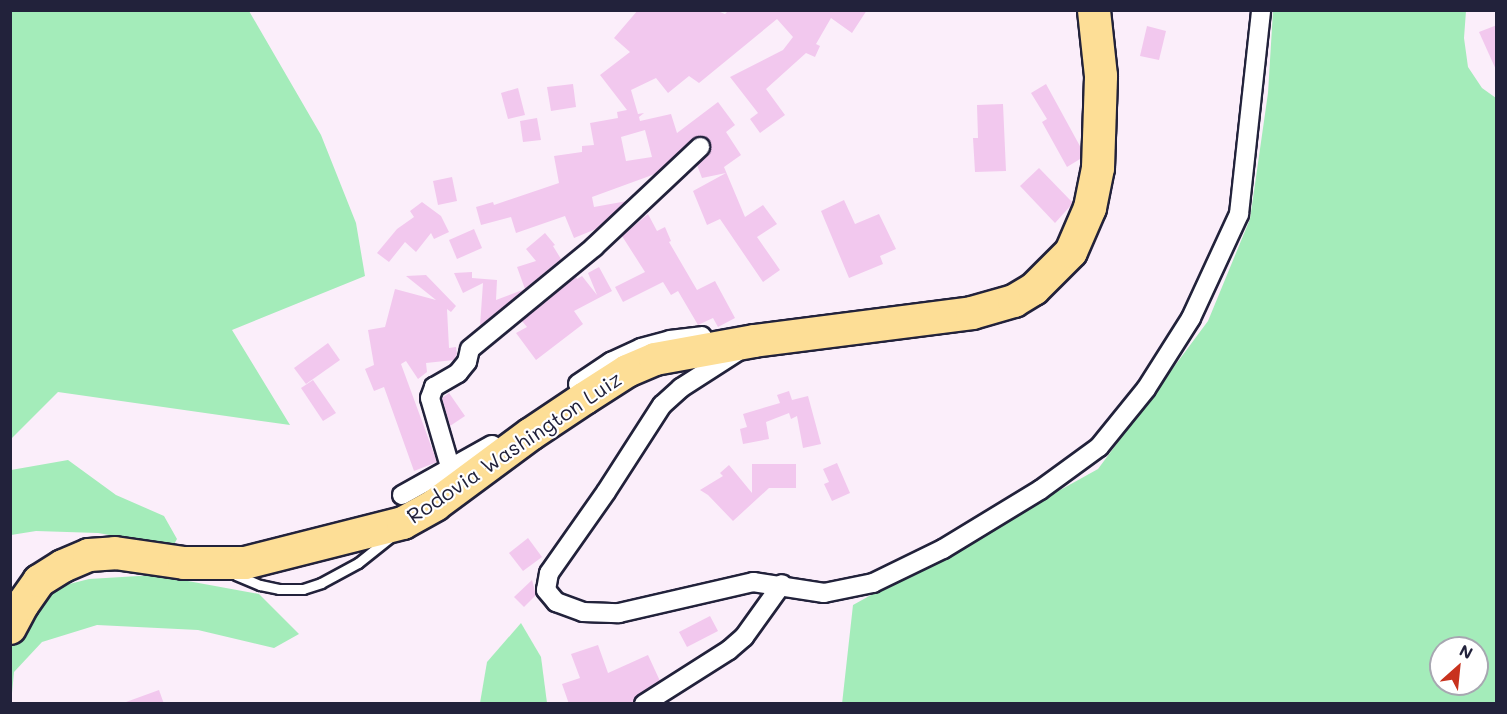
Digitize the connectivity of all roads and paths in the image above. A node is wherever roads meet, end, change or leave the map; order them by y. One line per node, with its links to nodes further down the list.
1 (1094, 10): 4 (highway, Rodovia Washington Luiz)
2 (1261, 10): 10 (street)
3 (700, 147): 7 (street)
4 (857, 322): 5 (highway, Rodovia Washington Luiz); 6 (street)
5 (754, 341): 6 (highway, Rodovia Washington Luiz); 10 (street)
6 (493, 454): 7 (street); 8 (highway, Rodovia Washington Luiz)
7 (451, 470): 8 (street)
8 (397, 516): 9 (highway, Rodovia Washington Luiz); 9 (lane)
9 (209, 563): 11 (highway, Rodovia Washington Luiz)
10 (782, 584): 12 (street)
11 (10, 628)
12 (644, 704)

